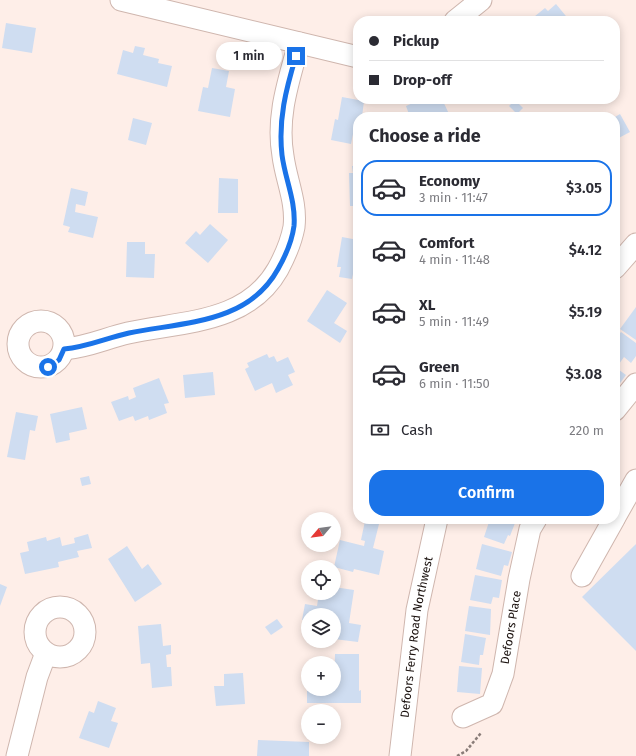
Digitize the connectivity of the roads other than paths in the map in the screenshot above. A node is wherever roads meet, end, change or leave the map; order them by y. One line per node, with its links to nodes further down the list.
1 (120, 0): 4 (street)
2 (481, 0): 3 (street)
3 (461, 16)
4 (299, 43): 5 (street); 8 (street)
5 (353, 56)
6 (636, 244): 7 (street)
7 (620, 262)
8 (64, 349)
9 (636, 384): 10 (street)
10 (620, 404)
11 (636, 480): 12 (street)
12 (620, 509)
13 (436, 524): 20 (street, Defoors Ferry Road Northwest)
14 (533, 524): 18 (street, Defoors Place)
15 (612, 524): 16 (street)
16 (582, 576)
17 (46, 653): 19 (street)
18 (463, 717)
19 (17, 756)
20 (400, 756)

